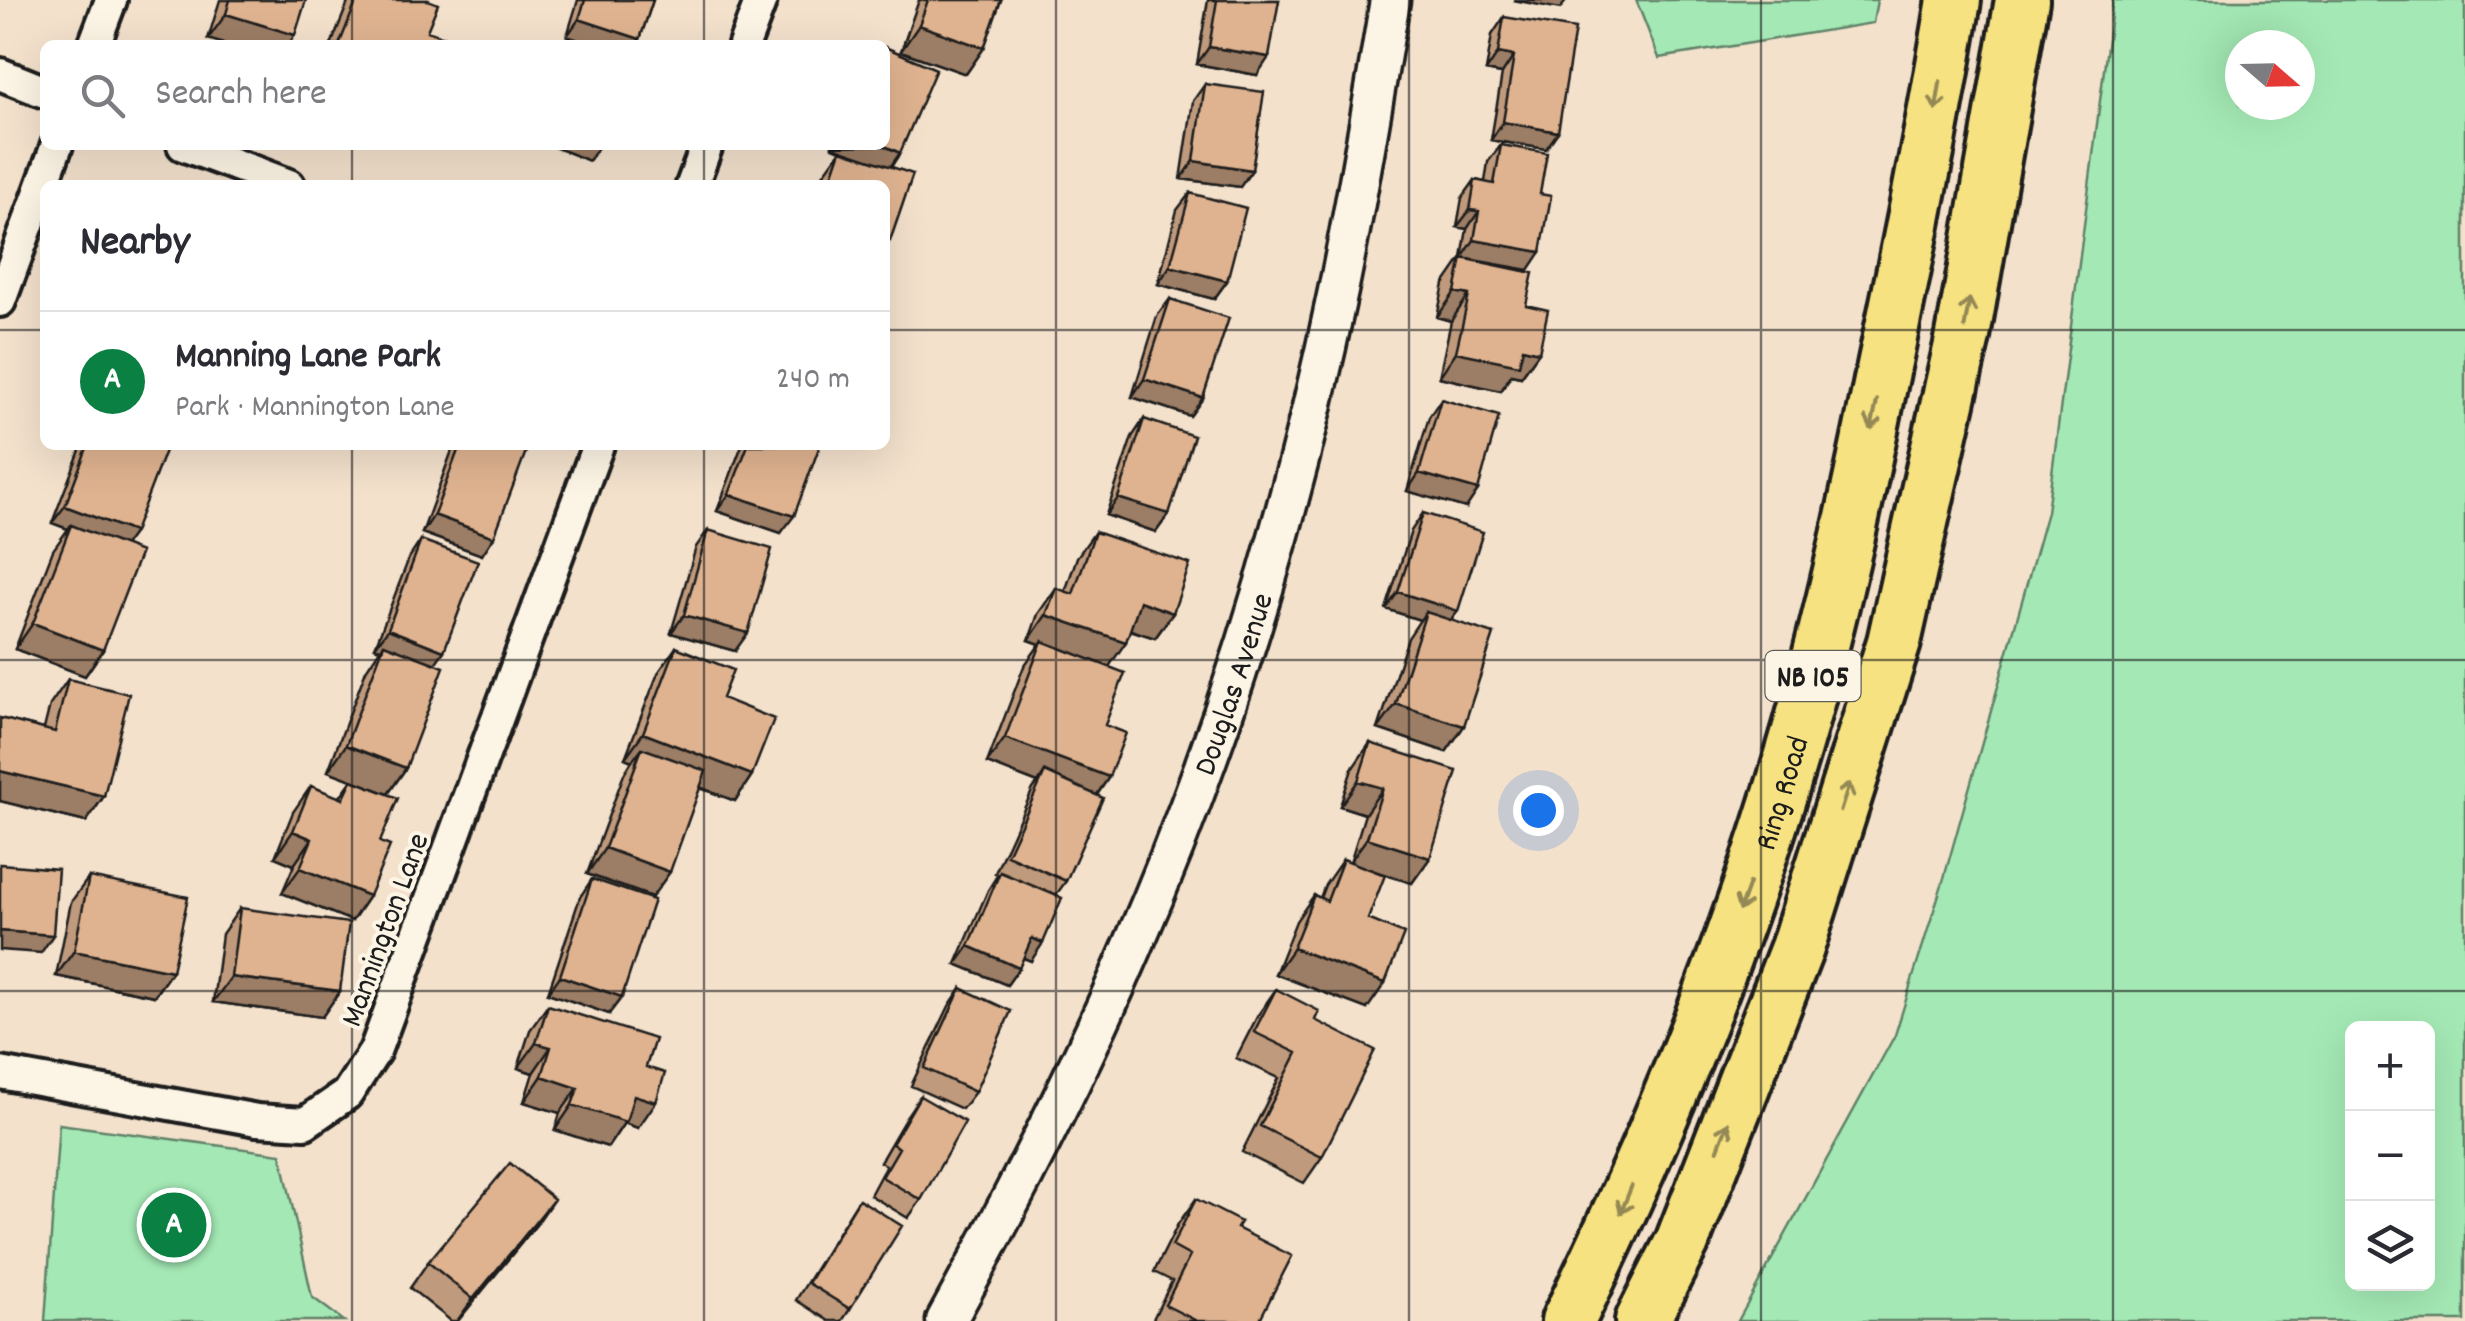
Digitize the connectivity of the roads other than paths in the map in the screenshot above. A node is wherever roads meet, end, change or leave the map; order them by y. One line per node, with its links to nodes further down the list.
1 (111, 0): 6 (street)
2 (761, 0): 7 (street)
3 (1390, 0): 20 (street, Douglas Avenue)
4 (1954, 0): 21 (highway, Ring Road / NB 105, one-way to 21)
5 (2022, 0): 22 (highway, Ring Road / NB 105, one-way to 5)
6 (96, 40)
7 (746, 40)
8 (0, 74): 9 (street)
9 (40, 90)
10 (55, 150): 13 (street)
11 (197, 150): 14 (street)
12 (705, 150): 15 (street)
13 (44, 180)
14 (276, 180)
15 (694, 180)
16 (40, 192): 17 (street)
17 (0, 301)
18 (596, 450): 19 (street, Mannington Lane)
19 (0, 1073)
20 (946, 1321)
21 (1568, 1321)
22 (1642, 1321)

